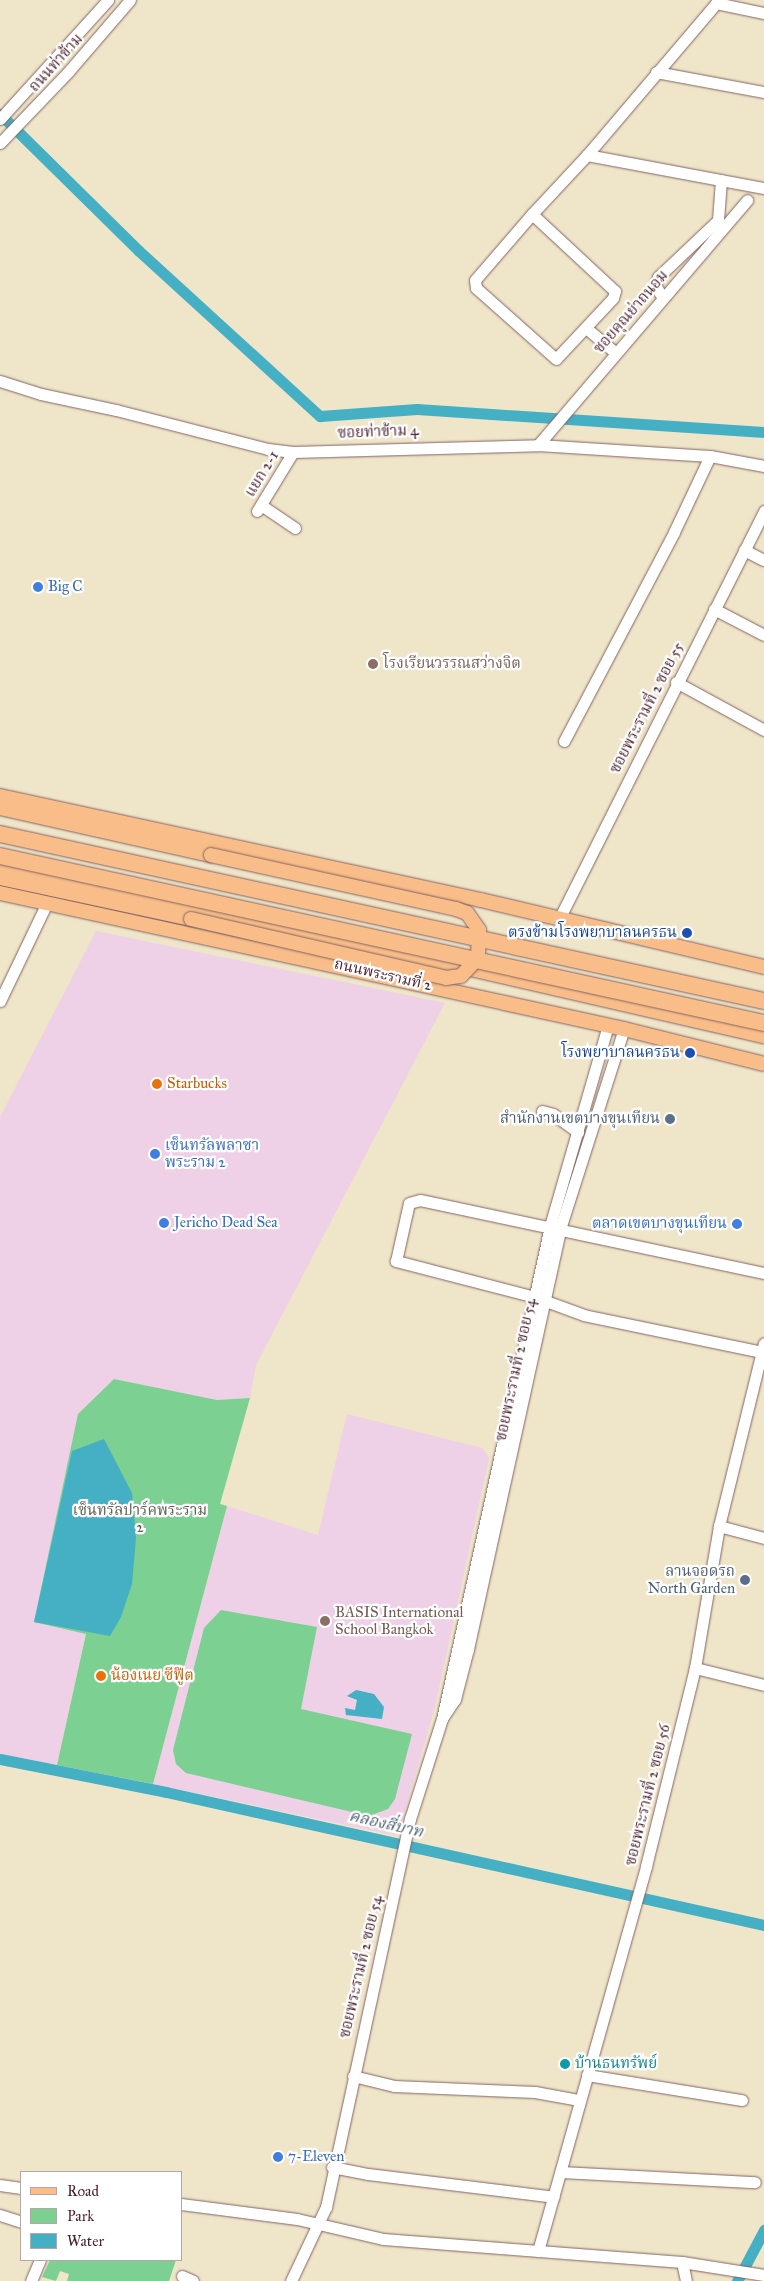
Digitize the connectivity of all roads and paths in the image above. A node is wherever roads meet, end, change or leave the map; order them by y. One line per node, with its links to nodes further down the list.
1 (108, 0): 7 (street, ถนนท่าข้าม)
2 (130, 0): 8 (street, ถนนท่าข้าม)
3 (718, 2): 4 (street); 5 (street)
4 (764, 13)
5 (656, 72): 6 (street); 9 (street)
6 (764, 92)
7 (3, 116)
8 (0, 143)
9 (587, 155): 10 (street); 13 (street)
10 (721, 180): 11 (street); 14 (street)
11 (764, 188)
12 (747, 200): 14 (street, ซอยคุณย่าถนอม)
13 (532, 214): 15 (street); 15 (street)
14 (663, 298): 16 (street, ซอยคุณย่าถนอม)
15 (586, 328): 16 (street)
16 (616, 353): 18 (street, ซอยคุณย่าถนอม)
17 (0, 381): 19 (street, ซอยท่าข้าม 4)
18 (538, 445): 19 (street, ซอยท่าข้าม 4); 20 (street, ซอยท่าข้าม 4)
19 (293, 452): 23 (street, แยก 2-1)
20 (710, 456): 21 (street, ซอยท่าข้าม 4); 30 (street)
21 (764, 466)
22 (764, 511): 24 (street, ซอยพระรามที่ 2 ซอย 55)
23 (295, 528)
24 (744, 550): 25 (street); 26 (street, ซอยพระรามที่ 2 ซอย 55)
25 (764, 560)
26 (714, 609): 27 (street); 28 (street, ซอยพระรามที่ 2 ซอย 55)
27 (764, 635)
28 (676, 682): 29 (street); 40 (street, ซอยพระรามที่ 2 ซอย 55)
29 (764, 730)
30 (564, 741)
31 (0, 796): 40 (main road)
32 (0, 808): 37 (main road, bridge)
33 (0, 829): 42 (highway)
34 (0, 834): 44 (highway, bridge)
35 (0, 856): 45 (highway, bridge)
36 (0, 867): 48 (highway, ถนนพระรามที่ 2)
37 (0, 878)
38 (0, 892): 39 (main road, ถนนพระรามที่ 2)
39 (47, 903): 43 (street); 46 (main road, ถนนพระรามที่ 2)
40 (559, 919): 41 (main road)
41 (764, 967)
42 (764, 995)
43 (0, 1001)
44 (764, 1001)
45 (764, 1023)
46 (608, 1025): 47 (main road, ถนนพระรามที่ 2); 51 (street, ซอยพระรามที่ 2 ซอย 54)
47 (624, 1028): 49 (main road, ถนนพระรามที่ 2); 52 (street, ซอยพระรามที่ 2 ซอย 54)
48 (764, 1035)
49 (764, 1064)
50 (542, 1111): 51 (street)
51 (578, 1132): 52 (street, ซอยพระรามที่ 2 ซอย 54)
52 (555, 1227): 53 (street); 54 (street, ซอยพระรามที่ 2 ซอย 54); 54 (street); 55 (street, ซอยพระรามที่ 2 ซอย 54)
53 (764, 1273)
54 (534, 1297): 55 (street); 58 (street, ซอยพระรามที่ 2 ซอย 54)
55 (546, 1302): 56 (street); 60 (street, ซอยพระรามที่ 2 ซอย 54)
56 (763, 1347): 57 (street, ซอยพระรามที่ 2 ซอย 56)
57 (719, 1526): 59 (street); 61 (street, ซอยพระรามที่ 2 ซอย 56)
58 (480, 1538): 60 (street); 63 (street, ซอยพระรามที่ 2 ซอย 54)
59 (764, 1538)
60 (493, 1542): 63 (street, ซอยพระรามที่ 2 ซอย 54)
61 (695, 1668): 62 (street); 64 (street, ซอยพระรามที่ 2 ซอย 56)
62 (764, 1685)
63 (442, 1719): 65 (street, ซอยพระรามที่ 2 ซอย 54)
64 (587, 2075): 66 (street, ซอยพระรามที่ 2 ซอย 56); 67 (street)
65 (352, 2076): 66 (street); 68 (street, ซอยพระรามที่ 2 ซอย 54)
66 (579, 2100): 69 (street, ซอยพระรามที่ 2 ซอย 56)
67 (742, 2100)
68 (332, 2166): 73 (street); 77 (street, ซอยพระรามที่ 2 ซอย 54)
69 (561, 2172): 70 (street); 73 (street, ซอยพระรามที่ 2 ซอย 56)
70 (754, 2182)
71 (0, 2185): 72 (street)
72 (20, 2188)
73 (554, 2197): 78 (street, ซอยพระรามที่ 2 ซอย 56)
74 (182, 2204): 77 (street)
75 (0, 2214): 76 (street)
76 (20, 2222)
77 (316, 2223): 78 (street); 85 (street, ซอยพระรามที่ 2 ซอย 54)
78 (538, 2250): 80 (street)
79 (40, 2261): 83 (street)
80 (682, 2262): 81 (street); 86 (street)
81 (764, 2275)
82 (182, 2276): 84 (street)
83 (31, 2281)
84 (193, 2281)
85 (291, 2281)
86 (686, 2281)

